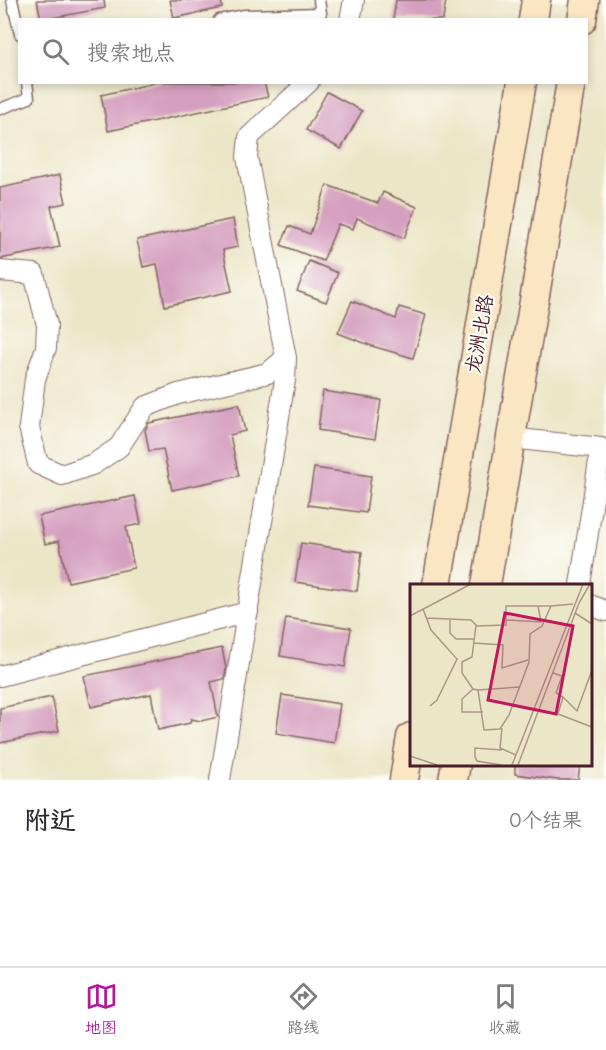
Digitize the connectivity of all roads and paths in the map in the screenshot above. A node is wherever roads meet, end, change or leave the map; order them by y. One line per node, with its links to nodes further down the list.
1 (12, 0): 10 (lane)
2 (319, 0): 6 (lane)
3 (354, 0): 7 (street)
4 (536, 0): 8 (main road)
5 (585, 0): 9 (main road)
6 (229, 18)
7 (350, 18)
8 (533, 18)
9 (582, 18)
10 (18, 26)
11 (27, 84): 15 (lane)
12 (307, 84): 17 (street)
13 (522, 84): 19 (main road, 龙洲北路)
14 (571, 84): 18 (main road)
15 (0, 110)
16 (0, 272): 17 (street)
17 (286, 358): 24 (street)
18 (511, 438): 20 (main road); 21 (street)
19 (437, 584)
20 (486, 584)
21 (580, 584)
22 (591, 605): 23 (street)
23 (606, 611)
24 (248, 612): 25 (street); 28 (street)
25 (0, 676)
26 (410, 743): 29 (main road)
27 (456, 765): 30 (main road)
28 (220, 780)
29 (404, 780)
30 (453, 780)

